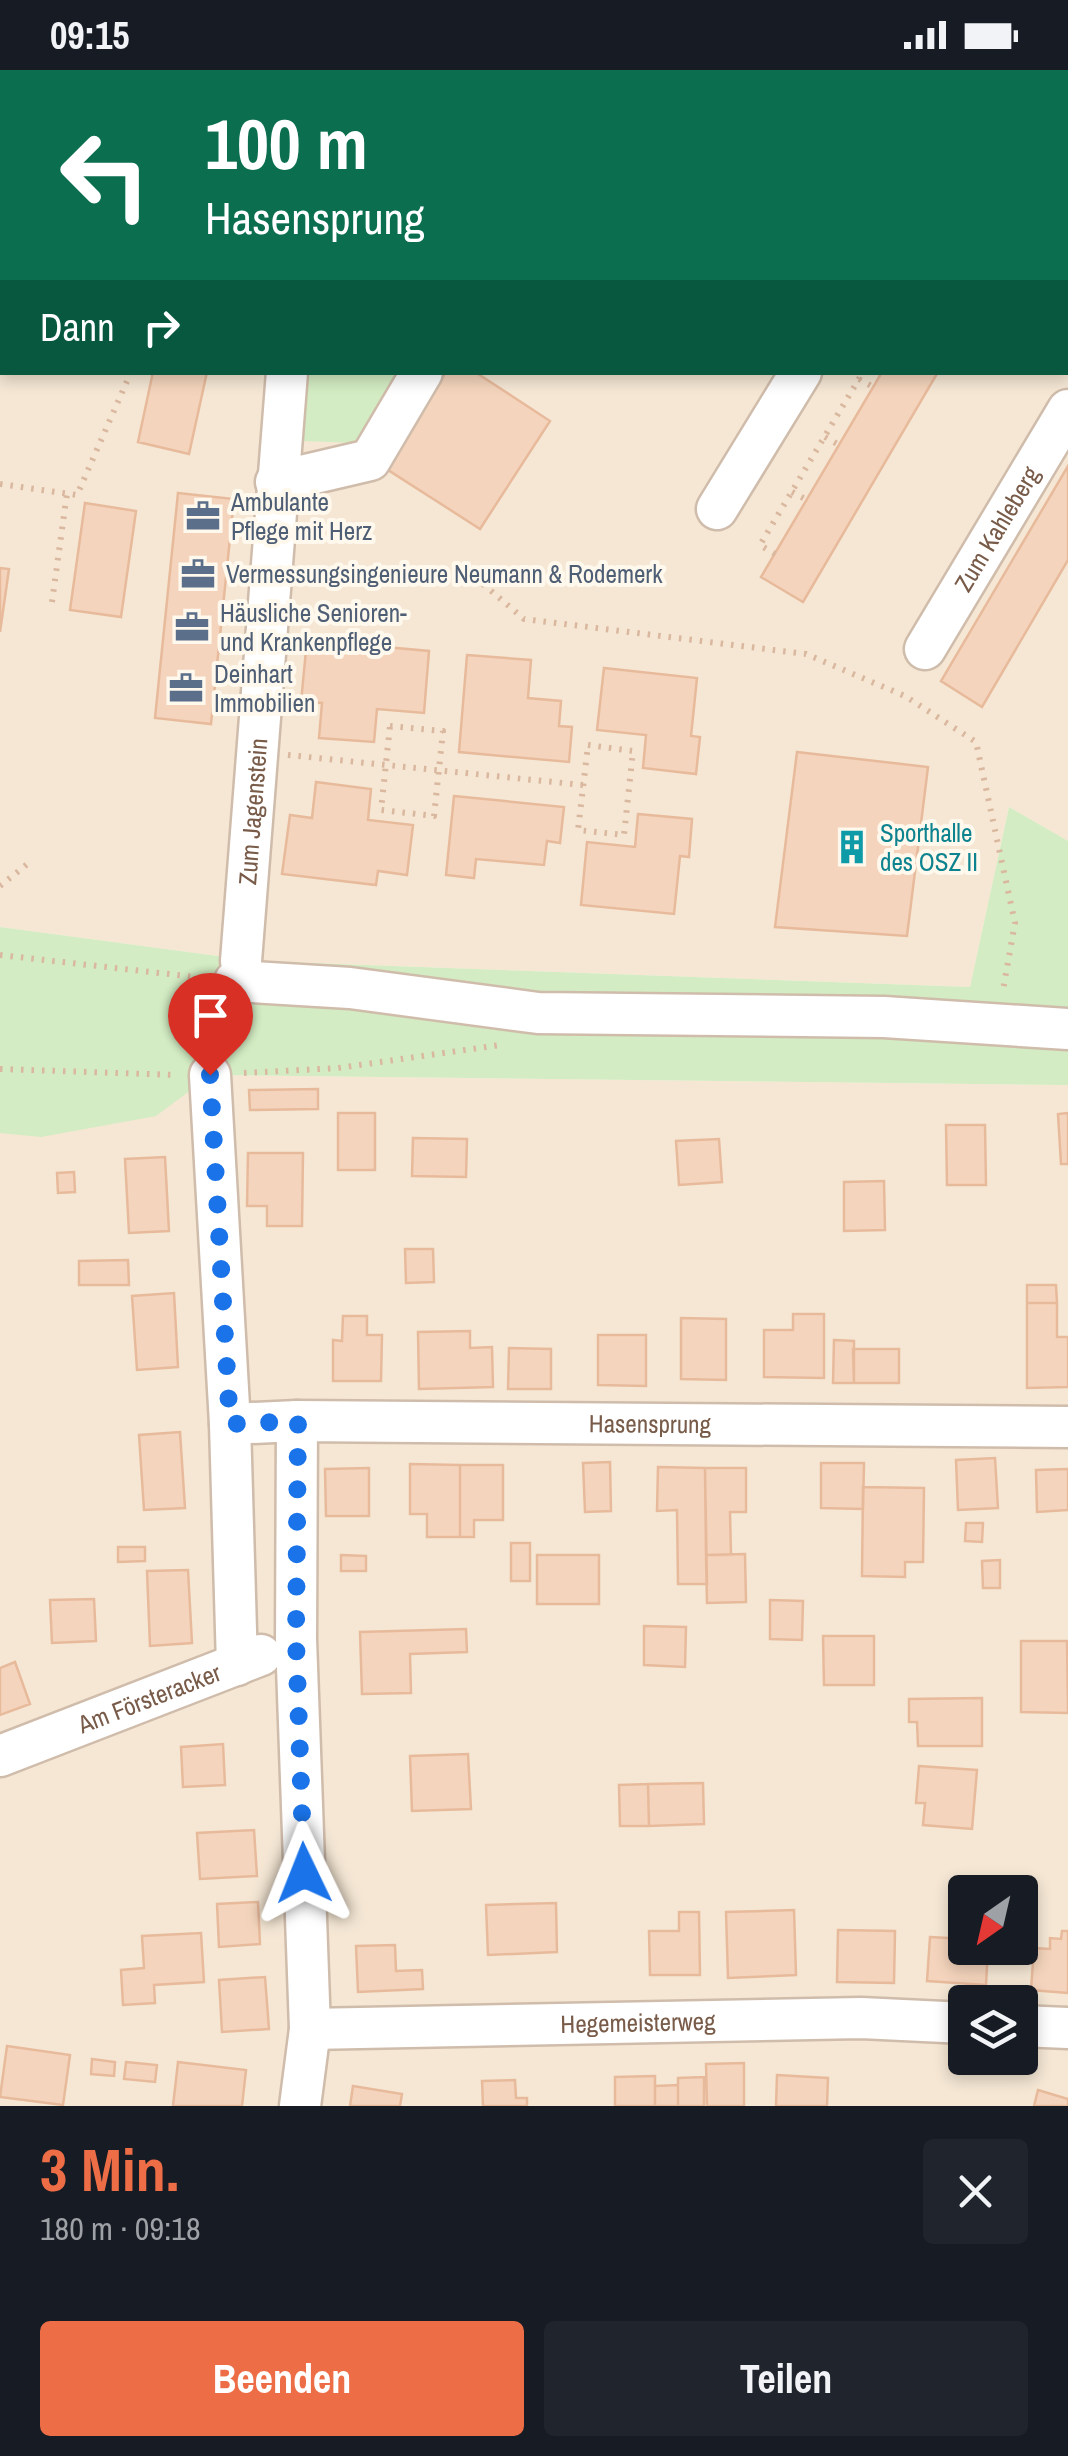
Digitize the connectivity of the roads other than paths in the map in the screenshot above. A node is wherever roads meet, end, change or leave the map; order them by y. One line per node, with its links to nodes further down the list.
1 (287, 375): 5 (street, Zum Jagenstein)
2 (420, 375): 5 (street)
3 (800, 375): 6 (street)
4 (1068, 410): 7 (street, Zum Kahleberg)
5 (276, 482): 8 (street, Zum Jagenstein)
6 (717, 509)
7 (925, 649)
8 (1068, 1029)
9 (210, 1075): 11 (street)
10 (298, 1421): 11 (street, Hasensprung); 12 (street, Hasensprung); 13 (street)
11 (230, 1424): 14 (street)
12 (1068, 1427)
13 (296, 1639): 14 (street, Am Försteracker); 19 (street)
14 (237, 1665): 15 (street, Am Försteracker)
15 (0, 1756)
16 (948, 2022): 19 (street, Hegemeisterweg)
17 (1038, 2027): 18 (street)
18 (1068, 2028)
19 (310, 2029): 20 (street)
20 (300, 2106)

